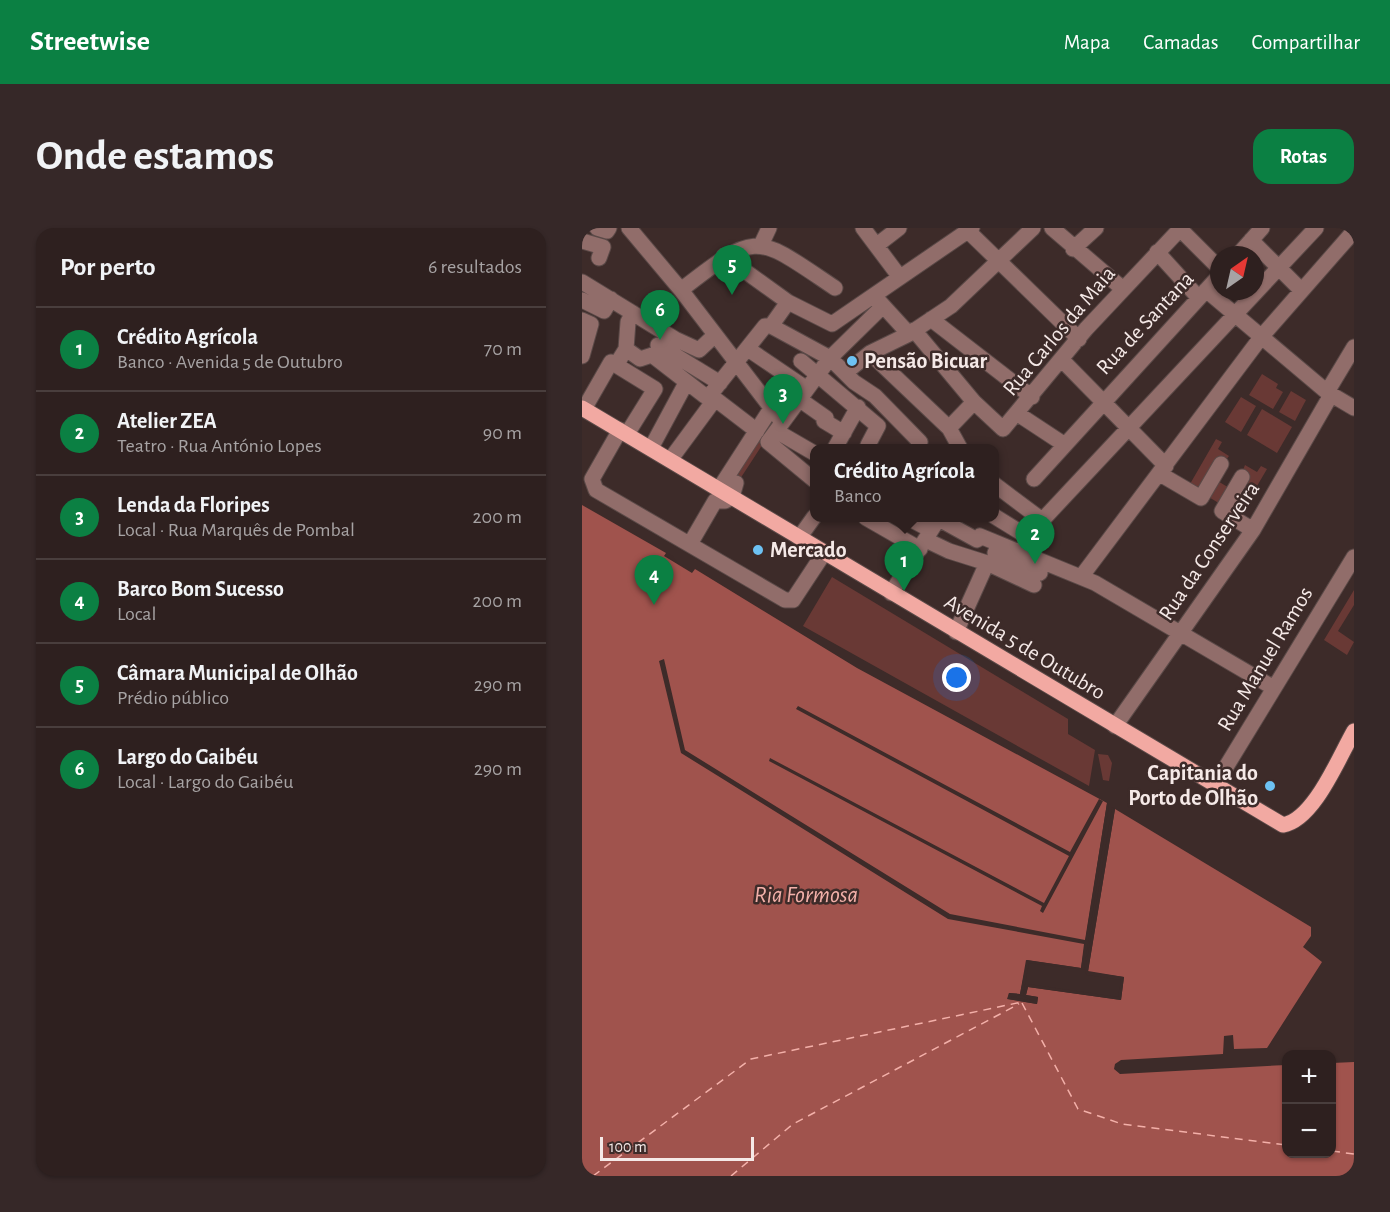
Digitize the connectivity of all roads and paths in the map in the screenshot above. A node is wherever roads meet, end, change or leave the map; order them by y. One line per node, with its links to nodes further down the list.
1 (597, 228): 2 (street)
2 (609, 228)
3 (769, 228): 17 (street)
4 (862, 228): 18 (street)
5 (899, 228): 18 (street)
6 (1033, 228): 24 (street)
7 (1052, 228): 20 (street)
8 (1096, 228): 20 (street)
9 (1262, 228): 15 (street)
10 (625, 229): 32 (street)
11 (970, 229): 24 (street); 27 (street)
12 (1176, 230): 22 (street, Rua Carlos da Maia); 25 (street)
13 (1308, 231): 26 (street)
14 (1351, 234): 33 (street)
15 (1251, 240): 19 (street); 26 (street)
16 (582, 241): 23 (street)
17 (761, 245): 21 (street); 30 (street)
18 (877, 245): 27 (street)
19 (1246, 246)
20 (1073, 249): 31 (street)
21 (724, 256): 32 (street); 38 (street)
22 (1152, 256): 31 (street, Rua Carlos da Maia); 34 (street)
23 (599, 258)
24 (998, 259): 41 (street); 47 (street)
25 (1210, 260)
26 (1279, 267): 33 (street); 40 (street)
27 (899, 276): 36 (street)
28 (582, 282): 35 (street)
29 (1210, 285): 34 (street, Rua de Santana)
30 (835, 288)
31 (1122, 289): 47 (street, Rua Carlos da Maia)
32 (681, 290): 45 (street)
33 (1301, 290): 46 (street)
34 (1202, 293): 40 (street); 68 (street, Rua de Santana)
35 (611, 299): 37 (street); 39 (street)
36 (878, 300): 38 (street); 44 (street); 54 (street)
37 (587, 302): 42 (street)
38 (788, 302): 43 (street)
39 (633, 313): 49 (street); 50 (street)
40 (1234, 313): 46 (street); 76 (street)
41 (931, 319): 44 (street); 66 (street)
42 (584, 321): 53 (street)
43 (771, 326): 51 (street); 54 (street)
44 (912, 332): 52 (street); 67 (street)
45 (715, 335): 50 (street); 57 (street)
46 (1262, 336): 64 (street); 90 (street)
47 (1079, 339): 55 (street, Rua Carlos da Maia)
48 (1354, 347): 64 (street, Rua da Conserveira)
49 (626, 349): 50 (street); 58 (street)
50 (659, 349): 61 (street); 62 (street); 63 (street)
51 (748, 349): 57 (street); 65 (street)
52 (870, 353): 60 (street); 75 (street)
53 (582, 356)
54 (830, 358): 59 (street); 60 (street)
55 (1062, 360): 66 (street, Rua Carlos da Maia); 68 (street)
56 (801, 361): 59 (street)
57 (737, 363): 63 (street); 70 (street)
58 (616, 365): 62 (street); 71 (street)
59 (818, 374): 65 (street); 73 (street)
60 (845, 374): 69 (street)
61 (686, 383): 63 (street); 86 (street)
62 (650, 386): 79 (street)
63 (715, 392): 77 (street); 88 (street)
64 (1329, 393): 72 (street); 101 (street, Rua da Conserveira)
65 (803, 394): 77 (street); 78 (street)
66 (1032, 397): 74 (street, Rua Carlos da Maia)
67 (974, 402): 74 (street, Rua Carlos da Maia); 75 (street)
68 (1104, 402): 76 (street); 85 (street, Rua de Santana)
69 (881, 403): 73 (street); 83 (street)
70 (772, 407): 77 (street); 77 (street)
71 (583, 408): 79 (main road, Avenida 5 de Outubro)
72 (1354, 408)
73 (863, 412): 78 (street); 82 (street)
74 (1018, 414): 85 (street)
75 (950, 428): 84 (street)
76 (1130, 429): 90 (street); 96 (street)
77 (771, 431): 87 (street); 91 (street); 95 (street)
78 (845, 431): 80 (street); 81 (street)
79 (624, 432): 86 (main road, Avenida 5 de Outubro); 104 (street)
80 (837, 444)
81 (866, 444)
82 (872, 444)
83 (919, 444)
84 (958, 444)
85 (1065, 445): 93 (street, Rua de Santana)
86 (651, 448): 88 (main road, Avenida 5 de Outubro)
87 (810, 451)
88 (670, 460): 95 (main road, Avenida 5 de Outubro)
89 (1221, 464): 90 (street)
90 (1163, 470): 111 (street)
91 (810, 475)
92 (1242, 477): 101 (street)
93 (1034, 479)
94 (999, 488): 96 (street)
95 (729, 490): 103 (main road, Avenida 5 de Outubro); 104 (street)
96 (1042, 520): 106 (street)
97 (999, 521): 106 (street)
98 (810, 522): 103 (street)
99 (886, 522): 102 (street)
100 (915, 522): 102 (street)
101 (1253, 530): 114 (street, Rua da Conserveira)
102 (931, 531): 105 (street); 109 (street); 112 (street)
103 (799, 538): 107 (main road, Avenida 5 de Outubro)
104 (690, 544): 107 (street)
105 (999, 544): 106 (street); 110 (street)
106 (1025, 544): 110 (street)
107 (824, 553): 112 (main road, Avenida 5 de Outubro)
108 (1354, 557): 115 (street, Rua Manuel Ramos)
109 (987, 563): 110 (street); 113 (street)
110 (1040, 573): 111 (street)
111 (1082, 577): 114 (street)
112 (891, 593): 113 (main road, Avenida 5 de Outubro)
113 (956, 632): 116 (main road, Avenida 5 de Outubro)
114 (1180, 634): 115 (street); 116 (street, Rua da Conserveira)
115 (1274, 688): 118 (street, Rua Manuel Ramos)
116 (1115, 726): 118 (main road, Avenida 5 de Outubro)
117 (1354, 731): 118 (main road, Avenida 5 de Outubro)
118 (1215, 785)

